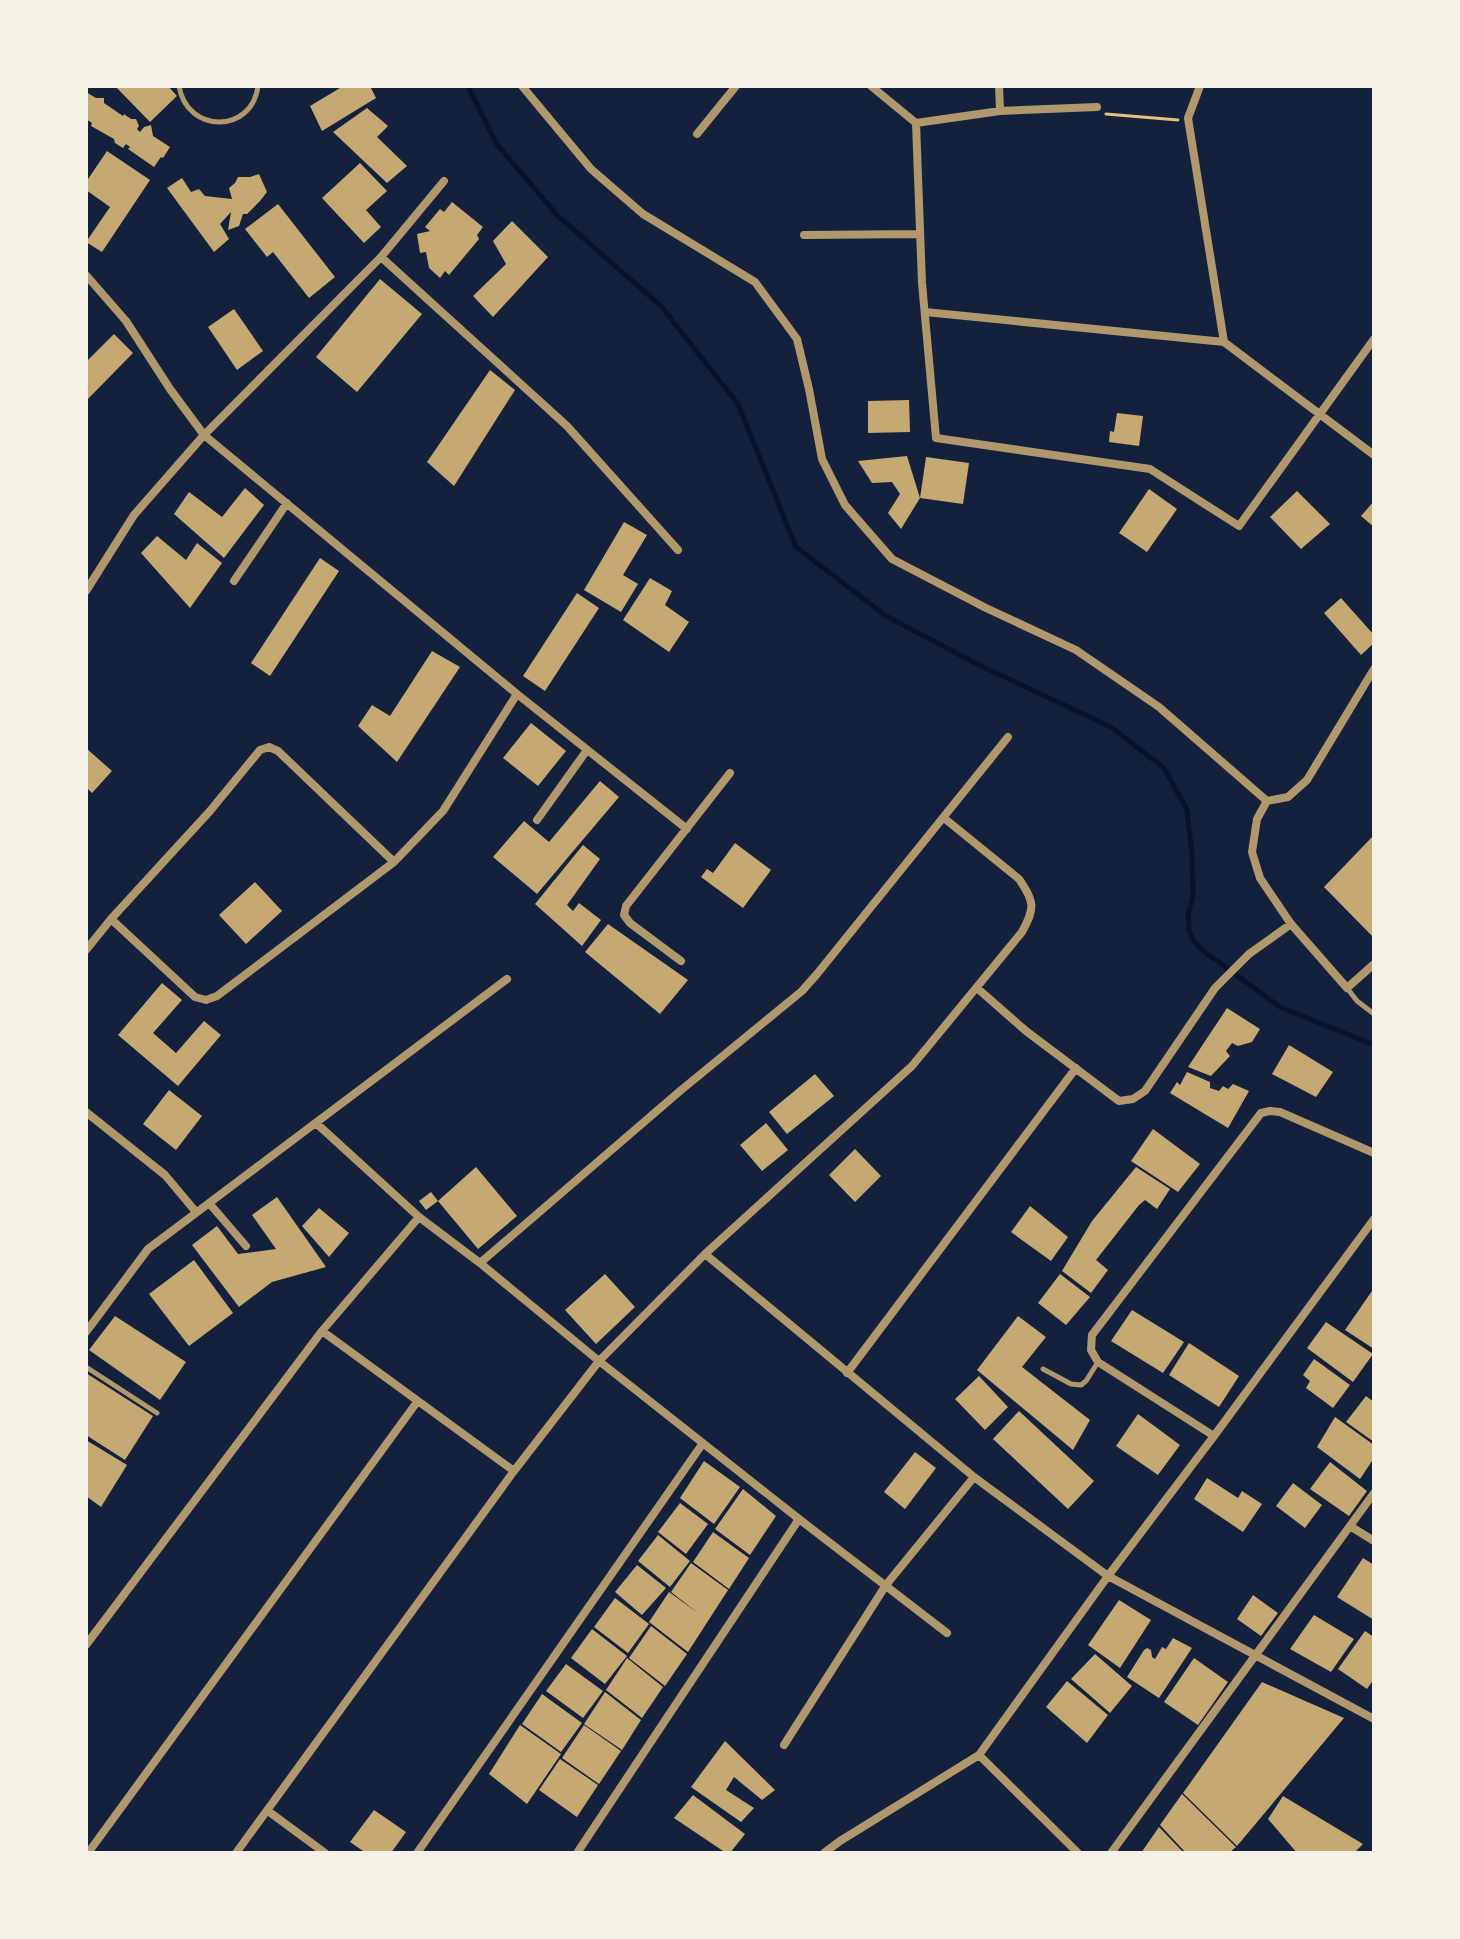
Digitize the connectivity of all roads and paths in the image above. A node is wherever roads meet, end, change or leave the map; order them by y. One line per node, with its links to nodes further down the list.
1 (179, 86): 2 (lane)
2 (258, 86)
3 (522, 86): 33 (street)
4 (736, 86): 12 (street)
5 (871, 86): 11 (street)
6 (999, 86): 9 (street)
7 (1200, 86): 10 (street)
8 (1097, 107): 9 (street); 10 (path)
9 (1000, 111): 11 (street)
10 (1189, 120): 20 (street)
11 (916, 123): 14 (street)
12 (697, 134)
13 (444, 181): 16 (street)
14 (920, 234): 15 (street); 18 (street)
15 (804, 235)
16 (381, 257): 22 (street); 25 (street)
17 (86, 275): 22 (street)
18 (925, 312): 20 (street); 21 (street)
19 (1374, 339): 21 (street)
20 (1224, 342): 21 (street)
21 (1320, 414): 23 (street)
22 (204, 435): 24 (street); 27 (street)
23 (1374, 455)
24 (287, 503): 26 (street); 29 (street)
25 (678, 550)
26 (234, 581)
27 (86, 591)
28 (1374, 669): 33 (street)
29 (517, 694): 31 (street); 37 (street)
30 (1008, 737): 34 (street)
31 (587, 750): 35 (street); 36 (street)
32 (730, 773): 36 (street)
33 (1267, 801): 39 (street)
34 (944, 818): 44 (street); 57 (street)
35 (537, 820)
36 (687, 829): 41 (street)
37 (394, 862): 38 (street); 38 (street)
38 (111, 919): 40 (street)
39 (1291, 924): 45 (street); 47 (street)
40 (86, 950)
41 (681, 961)
42 (1374, 964): 45 (street)
43 (507, 979): 49 (street)
44 (977, 988): 47 (street); 56 (street)
45 (1347, 988): 46 (lane)
46 (1374, 1014)
47 (1076, 1068): 64 (street)
48 (86, 1112): 52 (street)
49 (316, 1123): 51 (street); 53 (street)
50 (1374, 1153): 61 (street)
51 (209, 1203): 52 (street); 55 (street)
52 (196, 1212): 59 (street)
53 (419, 1217): 57 (street); 58 (street)
54 (1374, 1219): 67 (street)
55 (246, 1246)
56 (705, 1254): 60 (street); 64 (street)
57 (480, 1263): 60 (street)
58 (322, 1331): 65 (street); 78 (street)
59 (86, 1332)
60 (599, 1361): 68 (street); 69 (street)
61 (1098, 1362): 63 (lane); 67 (street)
62 (86, 1367): 66 (lane)
63 (1043, 1369)
64 (847, 1373): 70 (street)
65 (417, 1402): 69 (street); 84 (street)
66 (157, 1413)
67 (1214, 1436): 75 (street)
68 (703, 1443): 72 (street); 87 (street)
69 (514, 1471): 83 (street)
70 (974, 1477): 75 (street); 76 (street)
71 (1374, 1493): 73 (street)
72 (799, 1519): 76 (street); 88 (street)
73 (1350, 1526): 74 (street); 79 (street)
74 (1374, 1541)
75 (1108, 1576): 79 (street); 82 (street)
76 (886, 1585): 77 (street); 81 (street)
77 (947, 1633)
78 (86, 1645)
79 (1255, 1656): 80 (street); 91 (street)
80 (1374, 1719)
81 (784, 1745)
82 (979, 1755): 89 (street); 90 (street)
83 (268, 1811): 85 (street); 86 (street)
84 (88, 1853)
85 (236, 1853)
86 (325, 1853)
87 (417, 1853)
88 (577, 1853)
89 (824, 1853)
90 (1078, 1853)
91 (1111, 1853)

